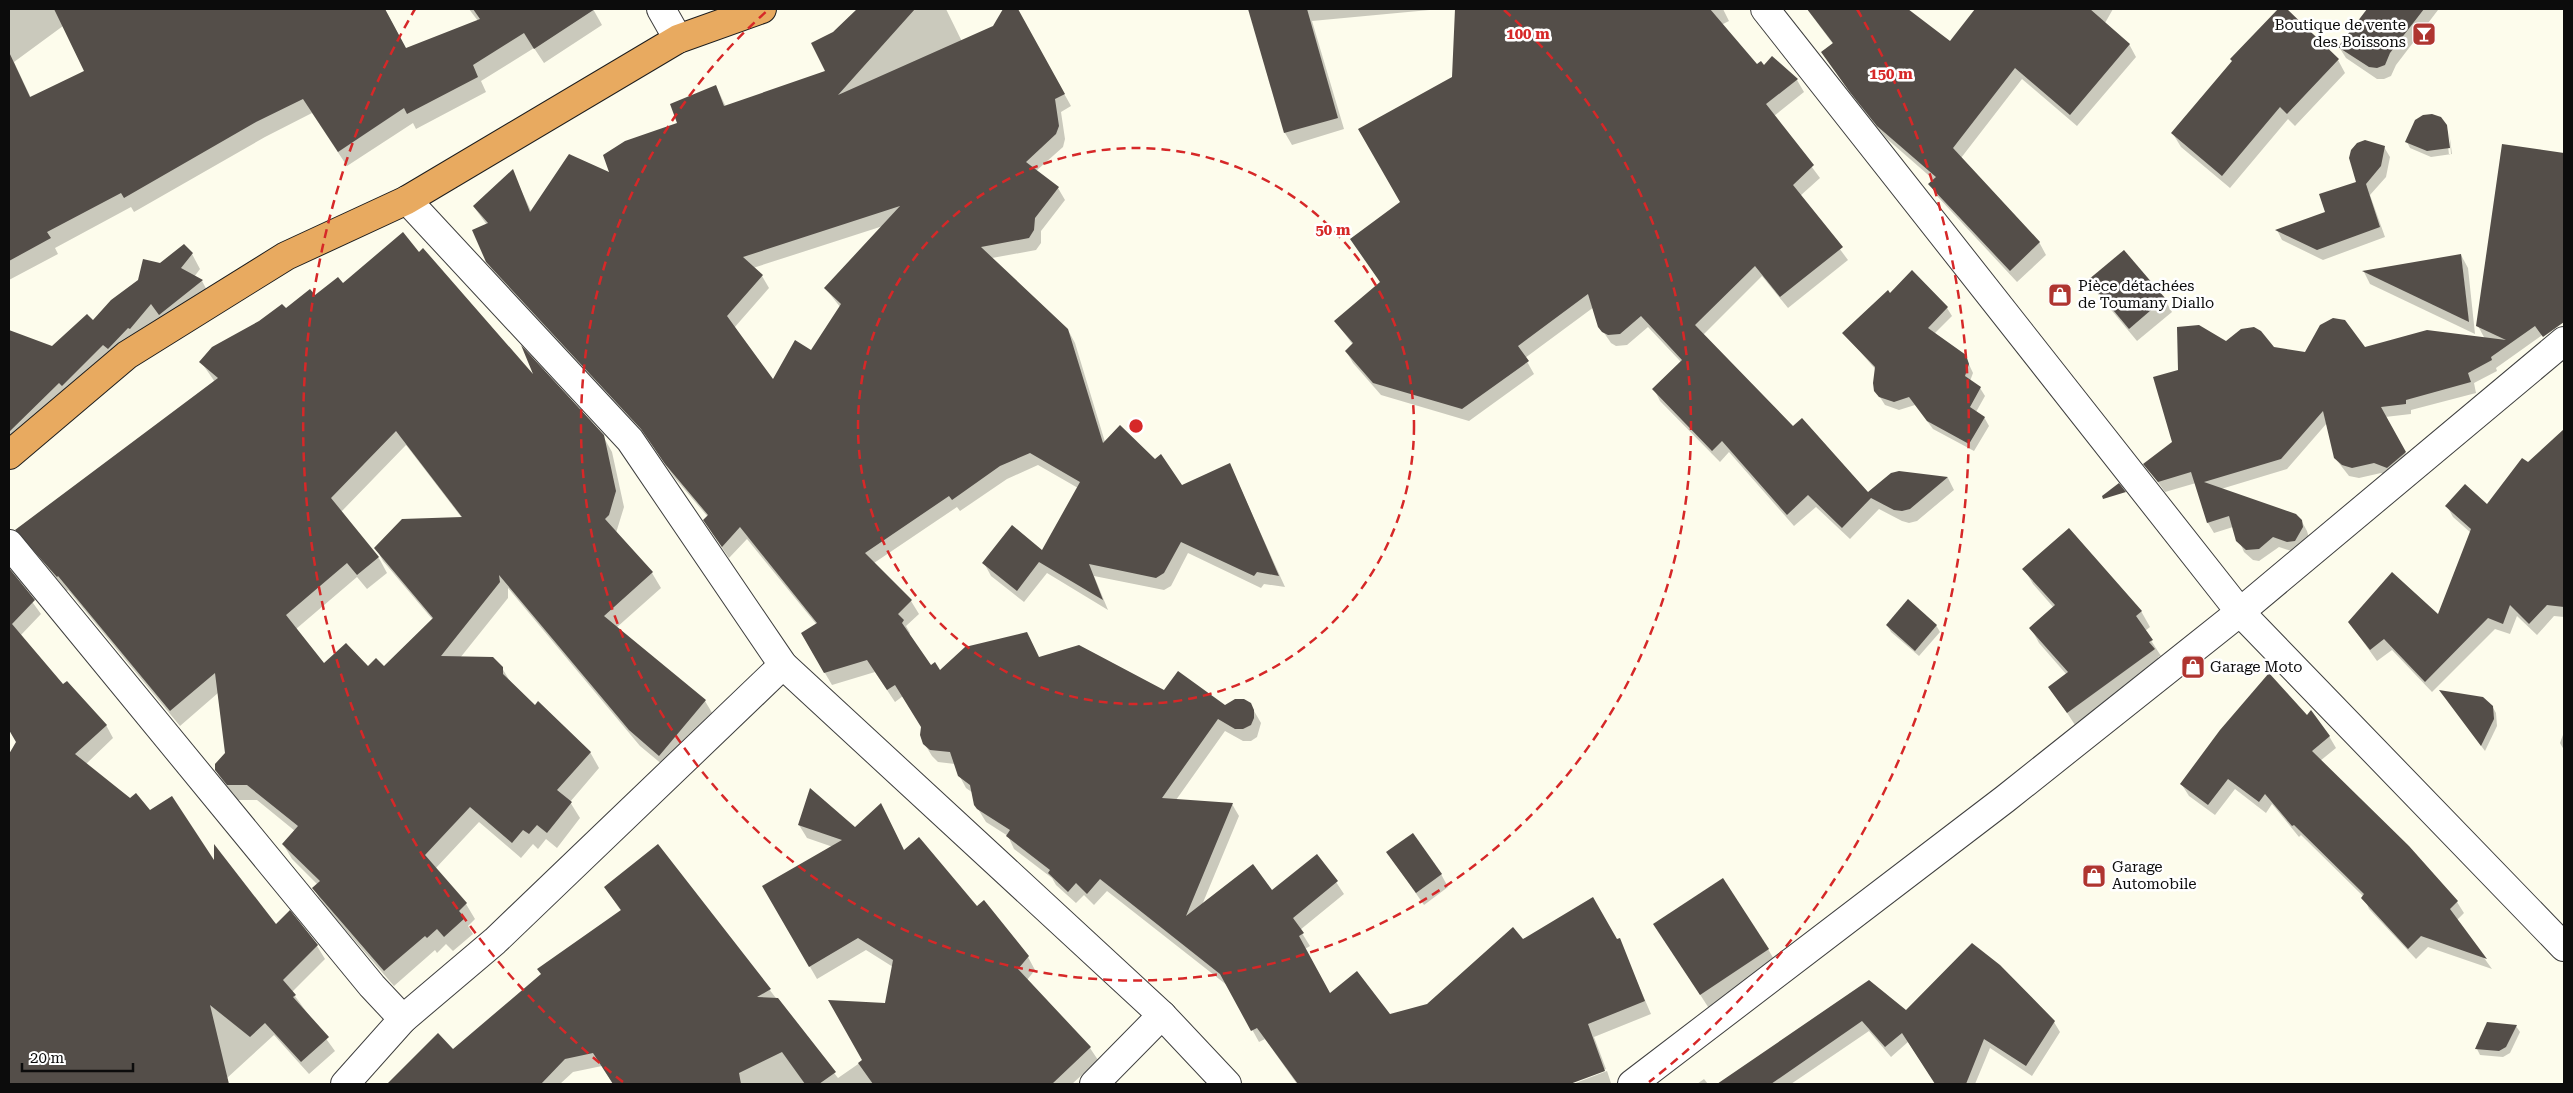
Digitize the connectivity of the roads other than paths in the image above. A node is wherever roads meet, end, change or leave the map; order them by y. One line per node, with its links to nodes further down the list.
1 (661, 9): 4 (street)
2 (762, 9): 4 (highway)
3 (1765, 9): 9 (street)
4 (678, 39): 5 (highway)
5 (406, 200): 7 (highway); 10 (street)
6 (2564, 341): 9 (street)
7 (9, 455)
8 (9, 544): 13 (street)
9 (2240, 612): 11 (street); 17 (street)
10 (783, 665): 12 (street); 13 (street)
11 (2564, 947)
12 (1162, 1014): 15 (street); 16 (street)
13 (403, 1019): 14 (street)
14 (345, 1084)
15 (1094, 1084)
16 (1226, 1084)
17 (1632, 1084)

